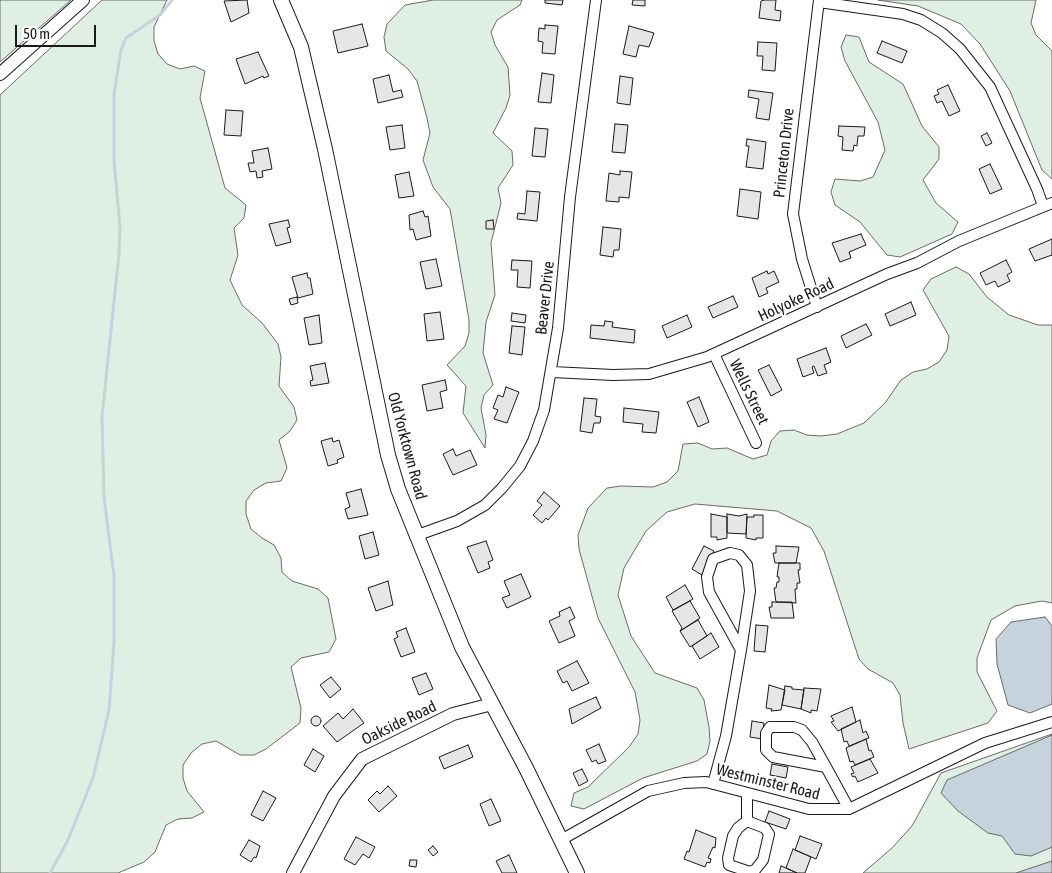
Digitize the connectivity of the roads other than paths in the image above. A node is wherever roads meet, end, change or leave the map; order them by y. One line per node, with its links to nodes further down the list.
1 (83, 0): 5 (street)
2 (281, 0): 11 (main road, Old Yorktown Road)
3 (596, 0): 9 (street, Beaver Drive)
4 (819, 1): 6 (street); 7 (street, Princeton Drive)
5 (0, 74)
6 (1048, 205): 7 (street, Holyoke Road)
7 (817, 307): 8 (street, Holyoke Road)
8 (714, 354): 9 (street, Holyoke Road); 10 (street, Wells Street)
9 (552, 372): 11 (street, Beaver Drive)
10 (756, 443)
11 (415, 536): 13 (main road, Old Yorktown Road)
12 (741, 650): 12 (street); 16 (street)
13 (492, 704): 20 (main road, Old Yorktown Road); 21 (street, Oakside Road)
14 (1052, 722): 18 (street, Westminster Road)
15 (826, 767): 15 (street); 18 (street)
16 (713, 784): 17 (street, Westminster Road); 20 (street, Westminster Road)
17 (747, 793): 18 (street, Westminster Road); 19 (street)
18 (849, 810)
19 (747, 821): 19 (street)
20 (561, 840): 22 (main road, Old Yorktown Road)
21 (293, 873)
22 (577, 873)

